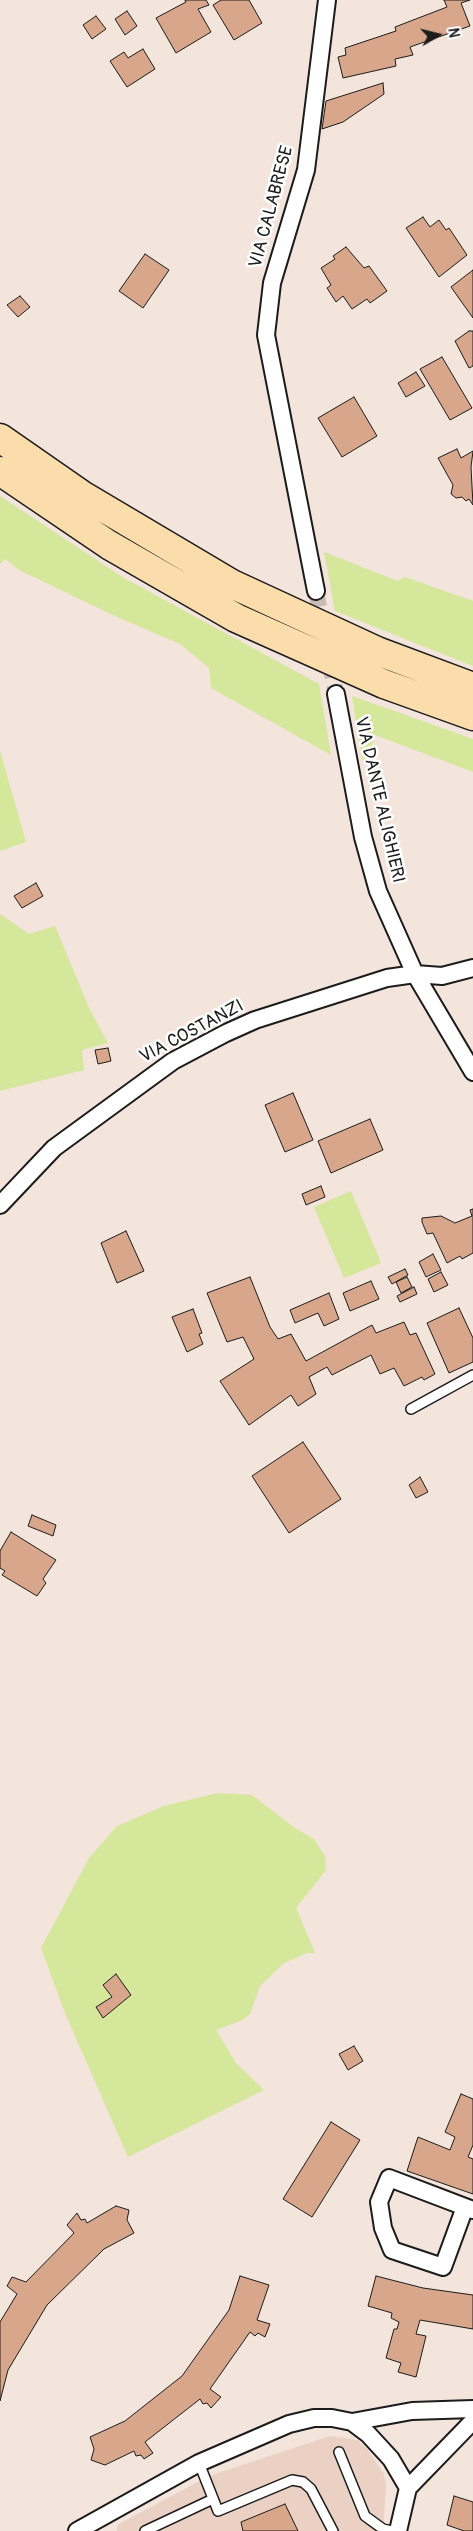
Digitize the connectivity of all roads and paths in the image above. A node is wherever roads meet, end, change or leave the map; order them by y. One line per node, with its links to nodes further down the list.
1 (327, 0): 4 (street, VIA CALABRESE)
2 (0, 438): 5 (highway)
3 (0, 471): 7 (highway)
4 (316, 591)
5 (473, 687)
6 (336, 694): 9 (street, VIA DANTE ALIGHIERI)
7 (473, 716)
8 (473, 968): 9 (street, VIA COSTANZI)
9 (415, 974): 10 (street, VIA DANTE ALIGHIERI); 11 (street, VIA COSTANZI)
10 (473, 1072)
11 (0, 1205)
12 (473, 1375): 13 (lane)
13 (411, 1408)
14 (469, 2208): 14 (street)
15 (473, 2409): 17 (street)
16 (473, 2421): 20 (street)
17 (352, 2422): 19 (street); 20 (street)
18 (339, 2452): 25 (lane)
19 (198, 2463): 21 (lane); 22 (street)
20 (408, 2488): 26 (street)
21 (212, 2499): 23 (lane); 24 (lane)
22 (77, 2531)
23 (146, 2531)
24 (333, 2531)
25 (392, 2531)
26 (398, 2531)

